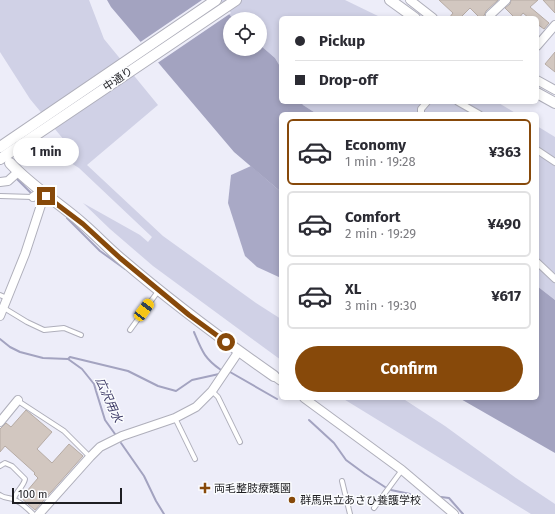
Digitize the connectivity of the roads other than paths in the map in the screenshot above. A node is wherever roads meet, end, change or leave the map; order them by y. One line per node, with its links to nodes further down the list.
1 (216, 0): 17 (street, 中通り)
2 (236, 0): 17 (street, 中通り)
3 (390, 0): 6 (street)
4 (506, 0): 8 (street)
5 (414, 1): 7 (street)
6 (412, 16)
7 (431, 16)
8 (489, 16)
9 (555, 25): 10 (street)
10 (539, 44)
11 (539, 81): 12 (street)
12 (555, 90)
13 (539, 94): 14 (street)
14 (555, 103)
15 (462, 104): 16 (street)
16 (476, 112)
17 (28, 133): 18 (street, 中通り); 20 (street, 中通り)
18 (0, 147)
19 (539, 151): 21 (street)
20 (0, 159)
21 (555, 162)
22 (10, 163): 23 (street)
23 (18, 172): 24 (street); 25 (street)
24 (0, 182)
25 (40, 195): 26 (lane); 29 (street); 30 (street)
26 (0, 196)
27 (539, 264): 28 (street)
28 (555, 279)
29 (159, 290): 32 (lane); 34 (street)
30 (4, 297): 31 (street)
31 (2, 312): 33 (lane)
32 (130, 330)
33 (81, 335)
34 (239, 351): 35 (street); 36 (street)
35 (278, 379)
36 (212, 391): 39 (street); 41 (lane)
37 (18, 400): 40 (street); 42 (lane)
38 (307, 400): 45 (street)
39 (175, 418): 42 (street); 43 (lane)
40 (1, 419)
41 (240, 442)
42 (90, 457): 51 (street)
43 (195, 459)
44 (0, 466): 48 (lane)
45 (402, 470): 49 (lane); 53 (street)
46 (342, 481): 52 (lane)
47 (0, 495): 48 (lane)
48 (14, 499): 50 (lane)
49 (374, 508)
50 (33, 514)
51 (40, 514)
52 (350, 514)
53 (454, 514)

